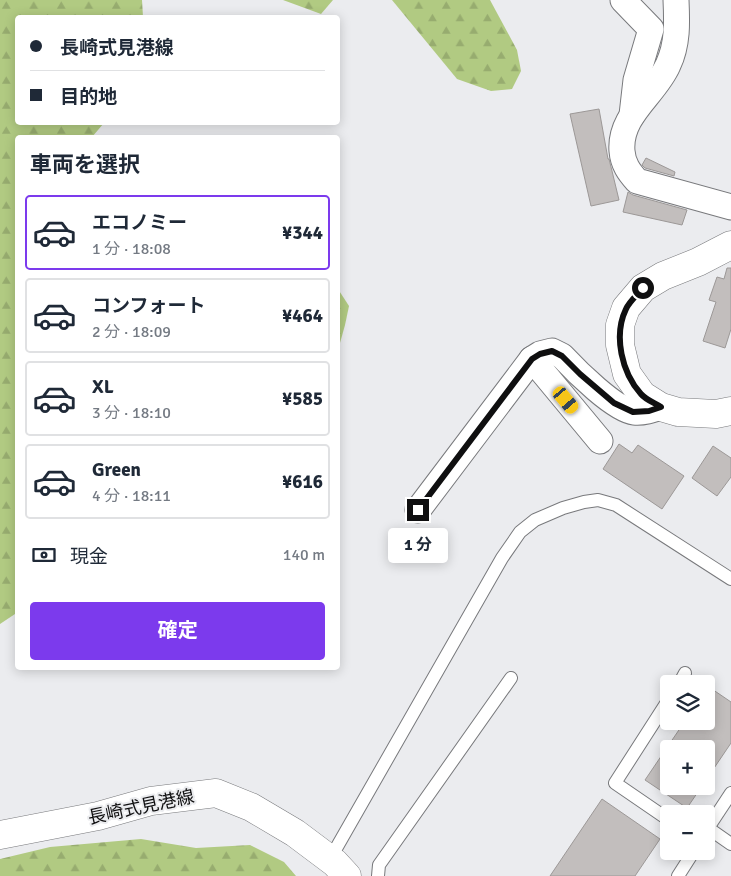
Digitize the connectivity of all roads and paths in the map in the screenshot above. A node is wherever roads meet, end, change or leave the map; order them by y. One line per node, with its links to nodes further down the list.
1 (623, 0): 3 (street)
2 (676, 0): 3 (street)
3 (632, 114): 4 (street)
4 (731, 207)
5 (731, 245): 7 (main road)
6 (532, 359): 7 (street); 9 (street); 10 (street)
7 (661, 407): 8 (main road)
8 (731, 412)
9 (600, 441)
10 (418, 510)
11 (731, 579): 21 (lane)
12 (511, 678): 22 (lane)
13 (660, 713): 15 (lane)
14 (731, 793): 16 (lane)
15 (660, 814)
16 (715, 818)
17 (0, 834): 21 (main road, 長崎式見港線)
18 (715, 835): 19 (lane)
19 (731, 844)
20 (688, 860): 23 (lane)
21 (339, 868)
22 (378, 876)
23 (678, 876)

